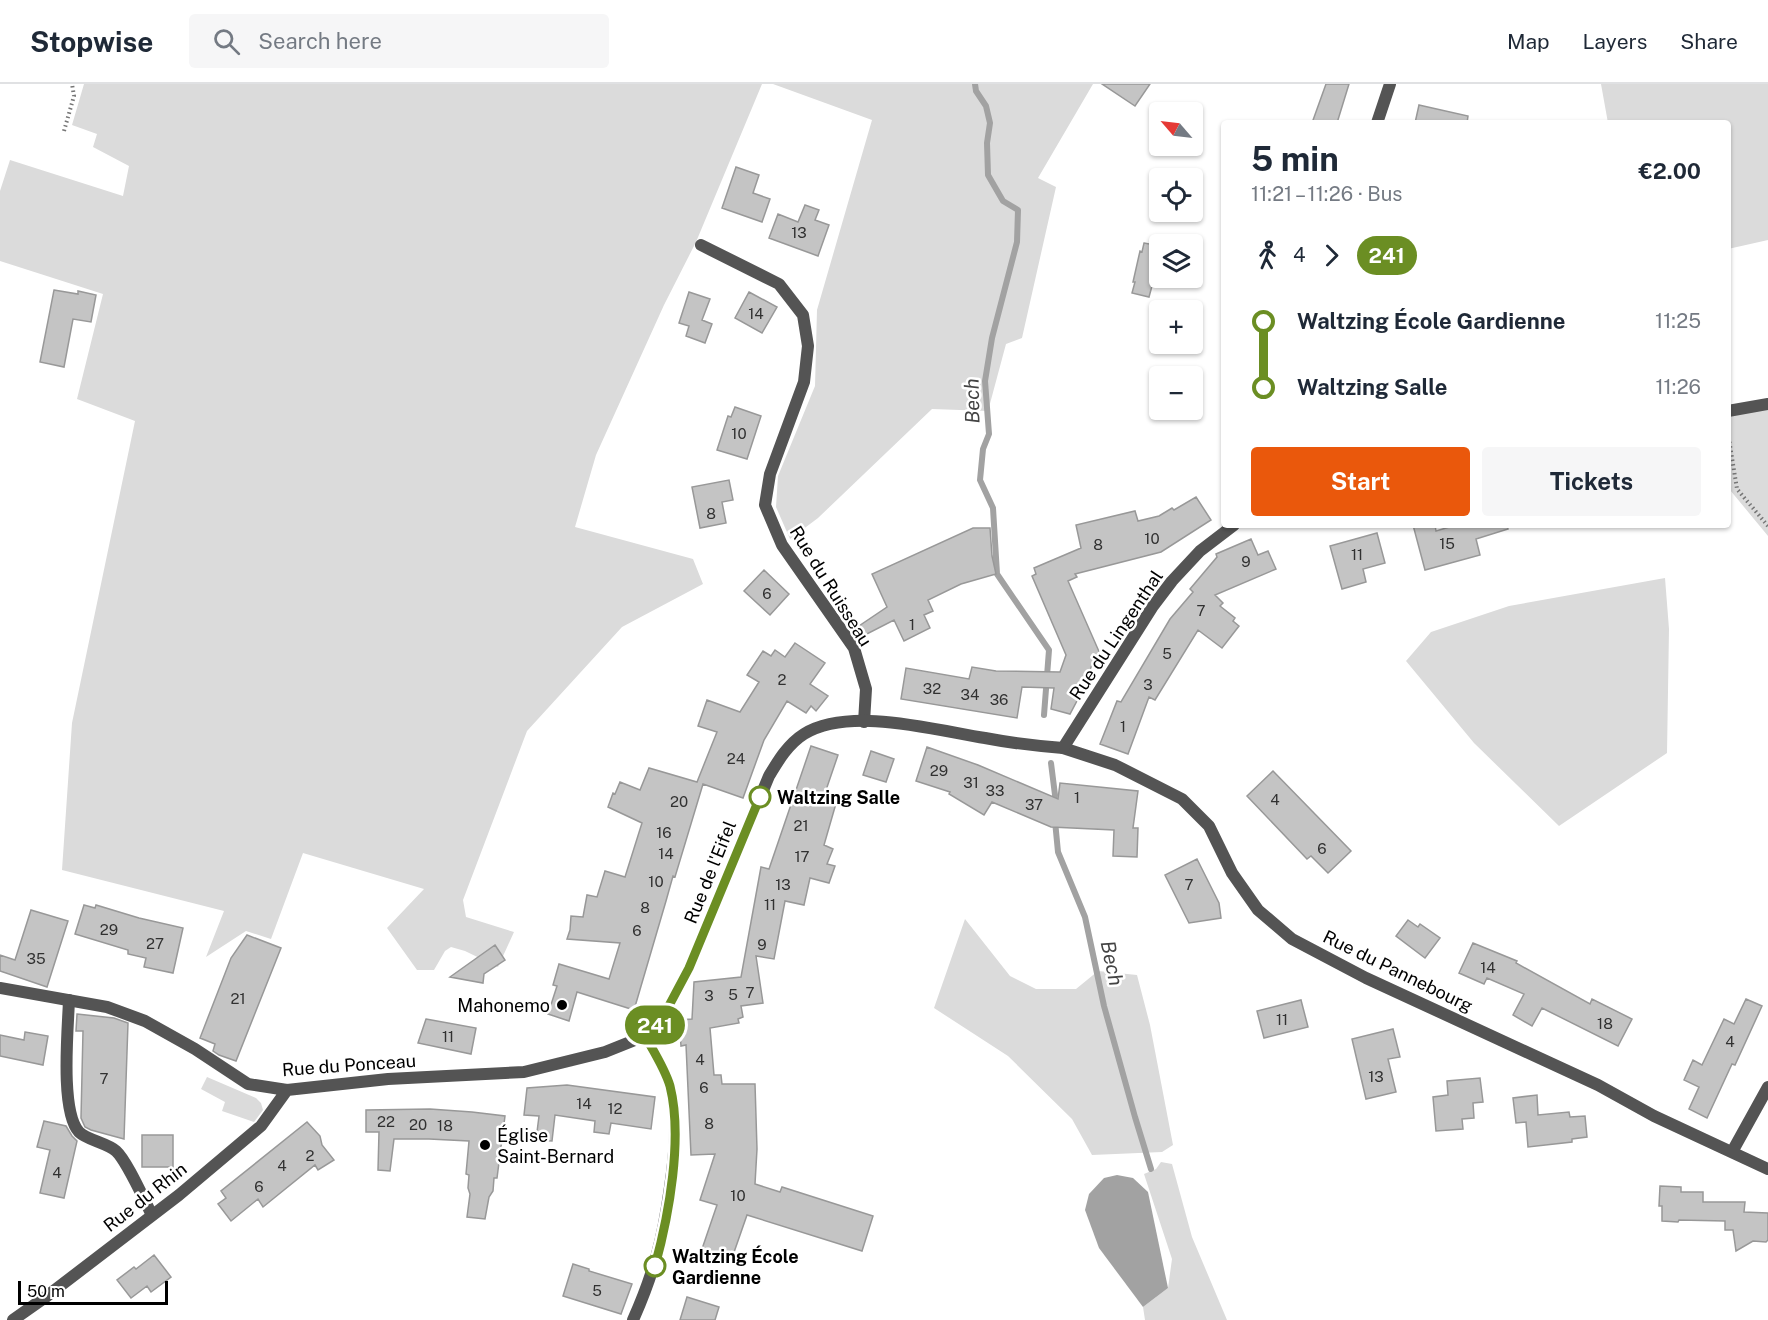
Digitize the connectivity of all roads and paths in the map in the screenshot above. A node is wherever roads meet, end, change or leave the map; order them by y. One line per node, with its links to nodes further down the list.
1 (72, 84): 4 (path)
2 (1390, 84): 3 (street)
3 (1378, 120)
4 (64, 131)
5 (701, 244): 11 (street, Rue du Ruisseau)
6 (1768, 404): 7 (street)
7 (1731, 410)
8 (1731, 452): 9 (path)
9 (1768, 526)
10 (1230, 528): 12 (street, Rue du Lingenthal)
11 (864, 722): 12 (street, Rue de l'Eifel); 15 (street, Rue de l'Eifel)
12 (1063, 748): 18 (street, Rue du Pannebourg)
13 (0, 988): 14 (street, Rue du Ponceau)
14 (69, 1000): 17 (street, Rue du Ponceau); 20 (street)
15 (645, 1036): 17 (street, Rue du Ponceau); 22 (street)
16 (1768, 1087): 18 (street)
17 (287, 1090): 20 (street, Rue du Rhin)
18 (1732, 1152): 19 (street, Rue du Pannebourg)
19 (1768, 1169)
20 (153, 1215): 21 (street, Rue du Rhin)
21 (13, 1320)
22 (633, 1320)

